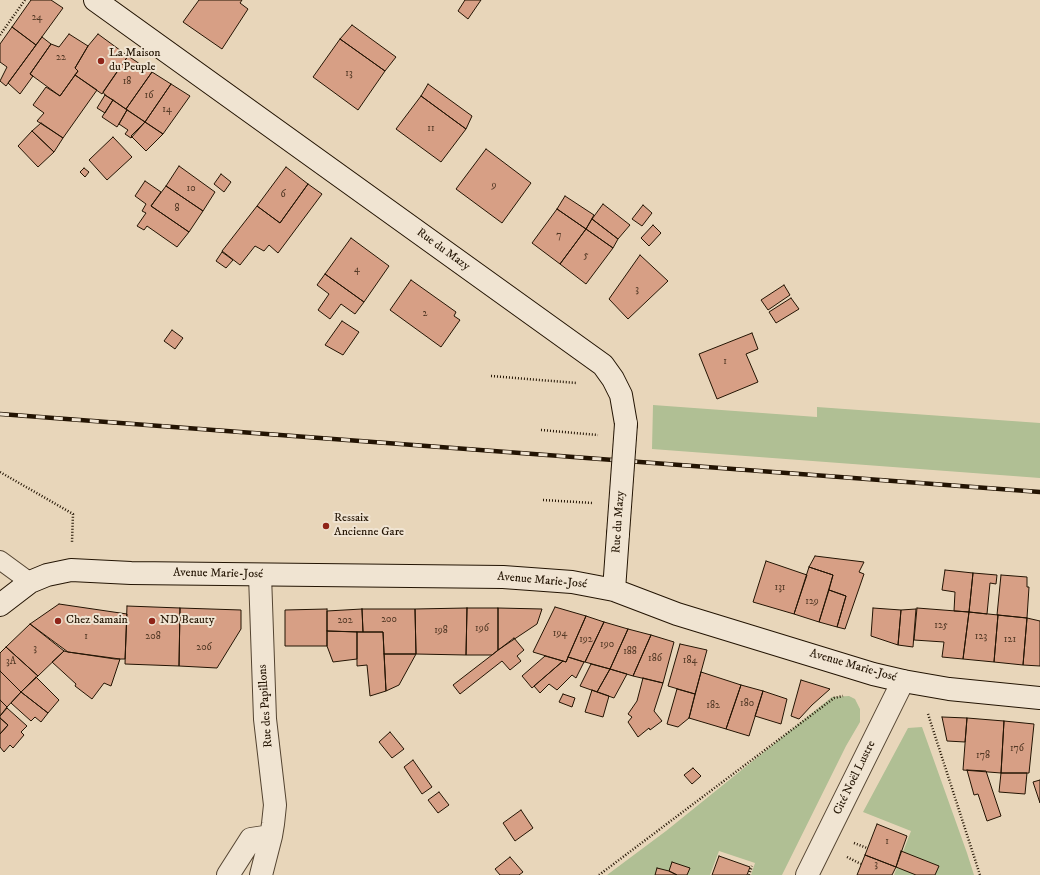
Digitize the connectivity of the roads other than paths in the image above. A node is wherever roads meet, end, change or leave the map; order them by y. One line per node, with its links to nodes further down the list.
1 (95, 0): 5 (street, Rue du Mazy, bridge)
2 (0, 560): 4 (lane)
3 (260, 575): 4 (street, Avenue Marie-José); 5 (street, Avenue Marie-José); 9 (street, Rue des Papillons)
4 (30, 582): 6 (street, Avenue Marie-José)
5 (614, 590): 7 (street, Avenue Marie-José)
6 (0, 605)
7 (903, 681): 8 (street, Avenue Marie-José); 12 (street, Cité Noël Lustre)
8 (1040, 698)
9 (270, 836): 10 (street); 11 (street, Rue des Papillons)
10 (228, 875)
11 (261, 875)
12 (807, 875)

